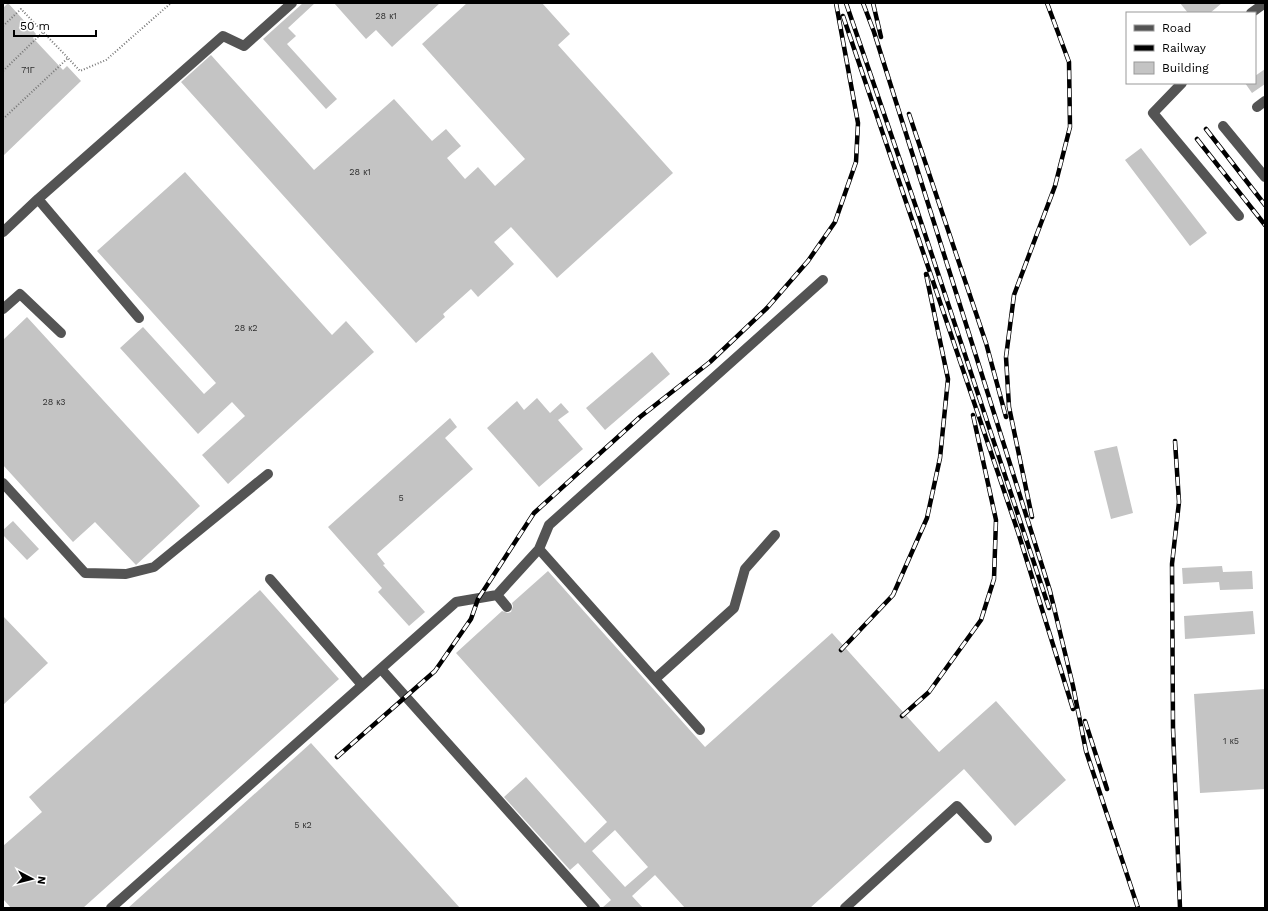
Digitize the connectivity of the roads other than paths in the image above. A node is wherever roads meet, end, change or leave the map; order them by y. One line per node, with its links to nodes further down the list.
1 (292, 3): 7 (lane)
2 (1265, 3): 3 (lane)
3 (1252, 12)
4 (1181, 84): 8 (lane)
5 (1223, 126): 6 (lane)
6 (1265, 177)
7 (38, 199): 9 (lane); 12 (lane)
8 (1239, 216)
9 (3, 232)
10 (823, 280): 17 (lane)
11 (3, 309): 13 (lane)
12 (139, 318)
13 (61, 333)
14 (268, 474): 15 (lane)
15 (3, 483)
16 (775, 535): 22 (lane)
17 (539, 550): 19 (lane); 22 (lane)
18 (270, 579): 23 (lane)
19 (497, 595): 20 (lane); 21 (lane)
20 (507, 607)
21 (381, 669): 23 (lane); 27 (lane)
22 (655, 679): 24 (lane)
23 (362, 686): 26 (lane)
24 (700, 730)
25 (987, 838): 28 (lane)
26 (111, 908)
27 (594, 908)
28 (845, 908)

